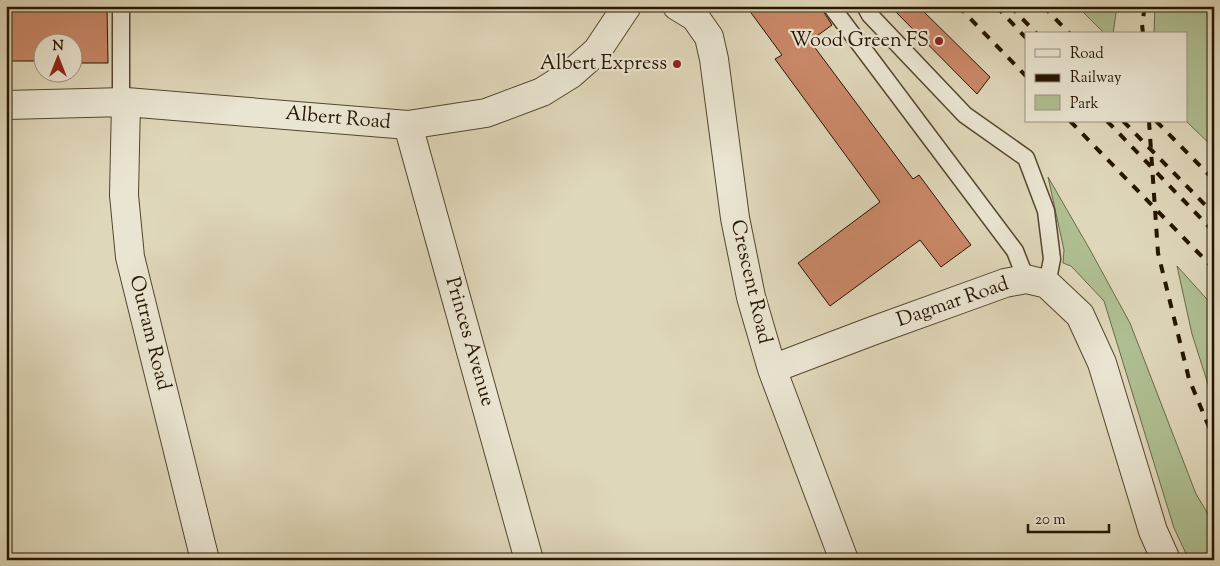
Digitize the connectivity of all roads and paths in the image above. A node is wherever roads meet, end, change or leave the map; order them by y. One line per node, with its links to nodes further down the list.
1 (121, 6): 6 (lane)
2 (627, 6): 8 (street, Albert Road)
3 (677, 6): 10 (street, Crescent Road)
4 (832, 6): 9 (lane)
5 (865, 6): 9 (lane)
6 (123, 102): 7 (street, Albert Road); 8 (street, Albert Road); 11 (street, Outram Road)
7 (6, 105)
8 (408, 125): 12 (street, Princes Avenue)
9 (1037, 281): 10 (street, Dagmar Road); 14 (street)
10 (772, 369): 13 (street, Crescent Road)
11 (205, 560)
12 (529, 560)
13 (844, 560)
14 (1166, 560)

